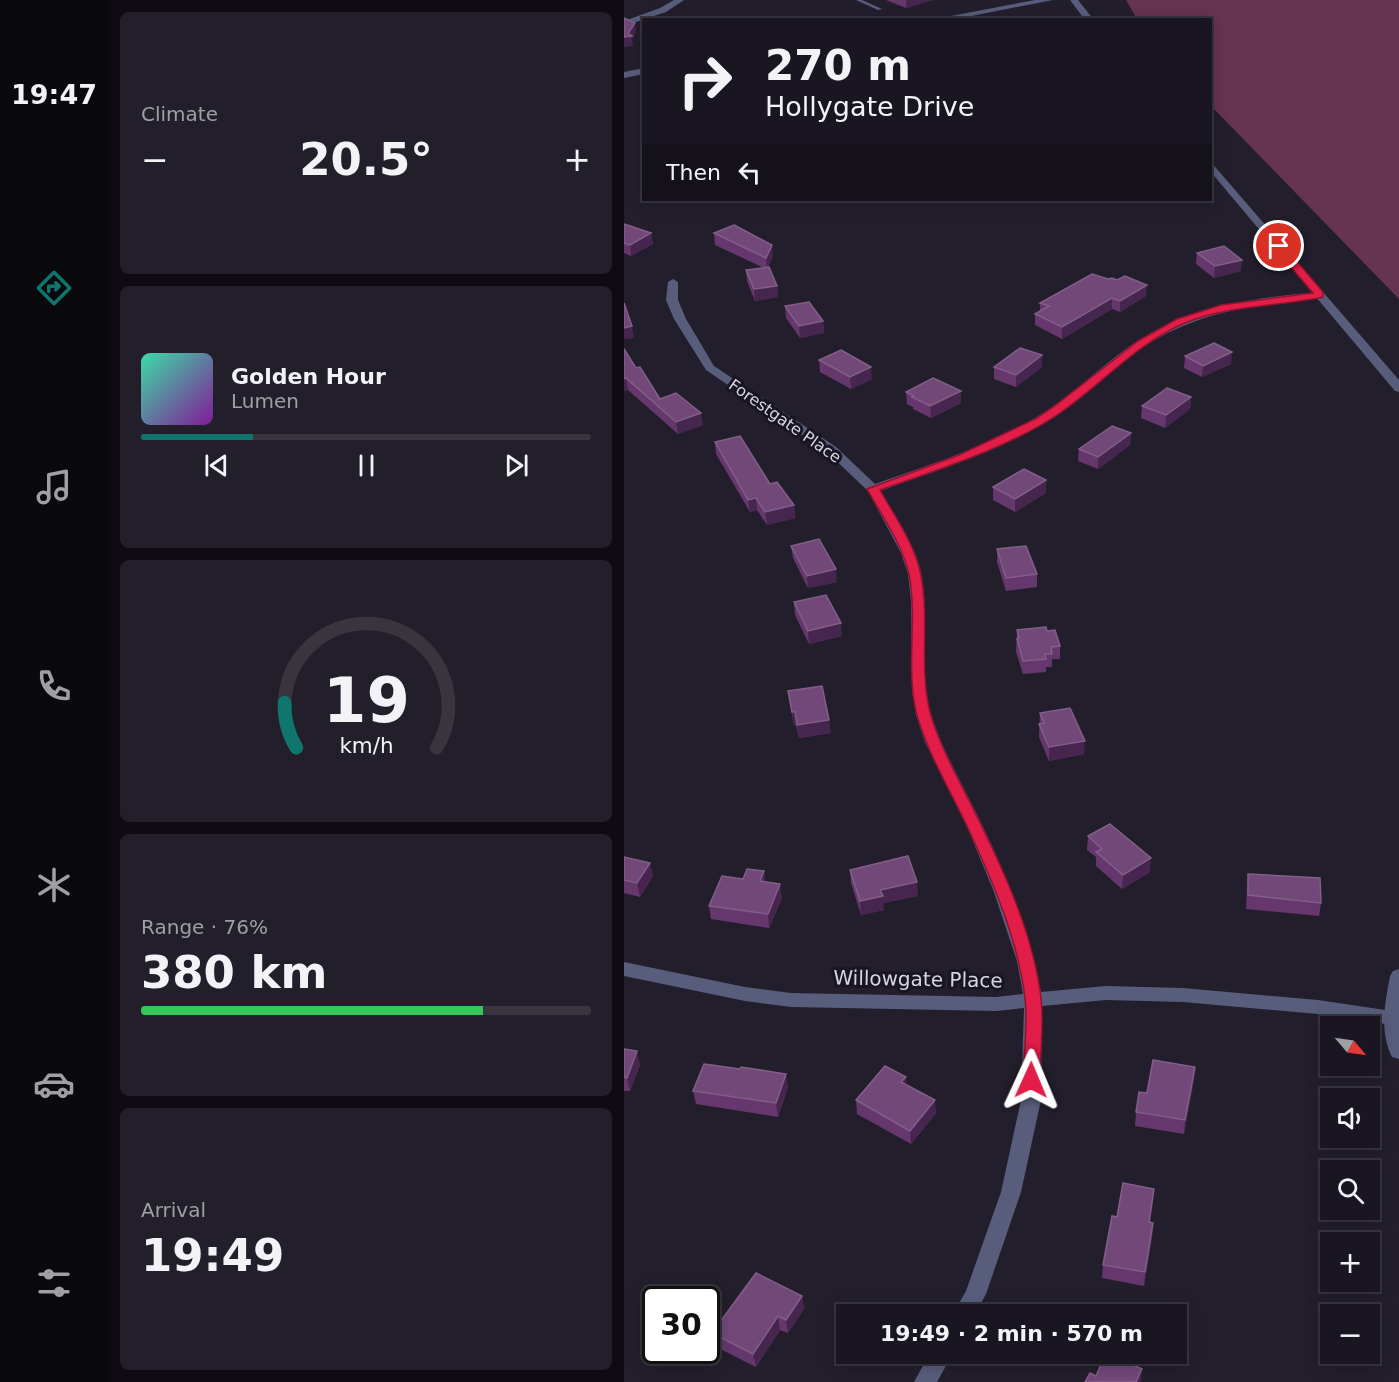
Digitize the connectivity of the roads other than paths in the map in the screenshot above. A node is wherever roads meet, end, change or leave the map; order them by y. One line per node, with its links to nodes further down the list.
1 (680, 0): 9 (street)
2 (858, 0): 5 (lane)
3 (1049, 0): 7 (street)
4 (1074, 0): 8 (street)
5 (880, 9)
6 (624, 12): 9 (street)
7 (946, 18)
8 (1088, 18)
9 (638, 19): 10 (street)
10 (624, 24)
11 (642, 71): 12 (street)
12 (624, 75)
13 (1212, 166): 15 (street)
14 (673, 282): 17 (street, Forestgate Place)
15 (1320, 295): 16 (street); 17 (street)
16 (1399, 388)
17 (873, 489): 20 (street, Forestgate Place)
18 (624, 969): 20 (street, Willowgate Place)
19 (1399, 976): 21 (street)
20 (1033, 1000): 21 (street, Willowgate Place); 23 (street, Forestgate Place)
21 (1392, 1018): 22 (street)
22 (1399, 1052)
23 (970, 1304)
24 (936, 1364): 25 (street)
25 (925, 1382)

